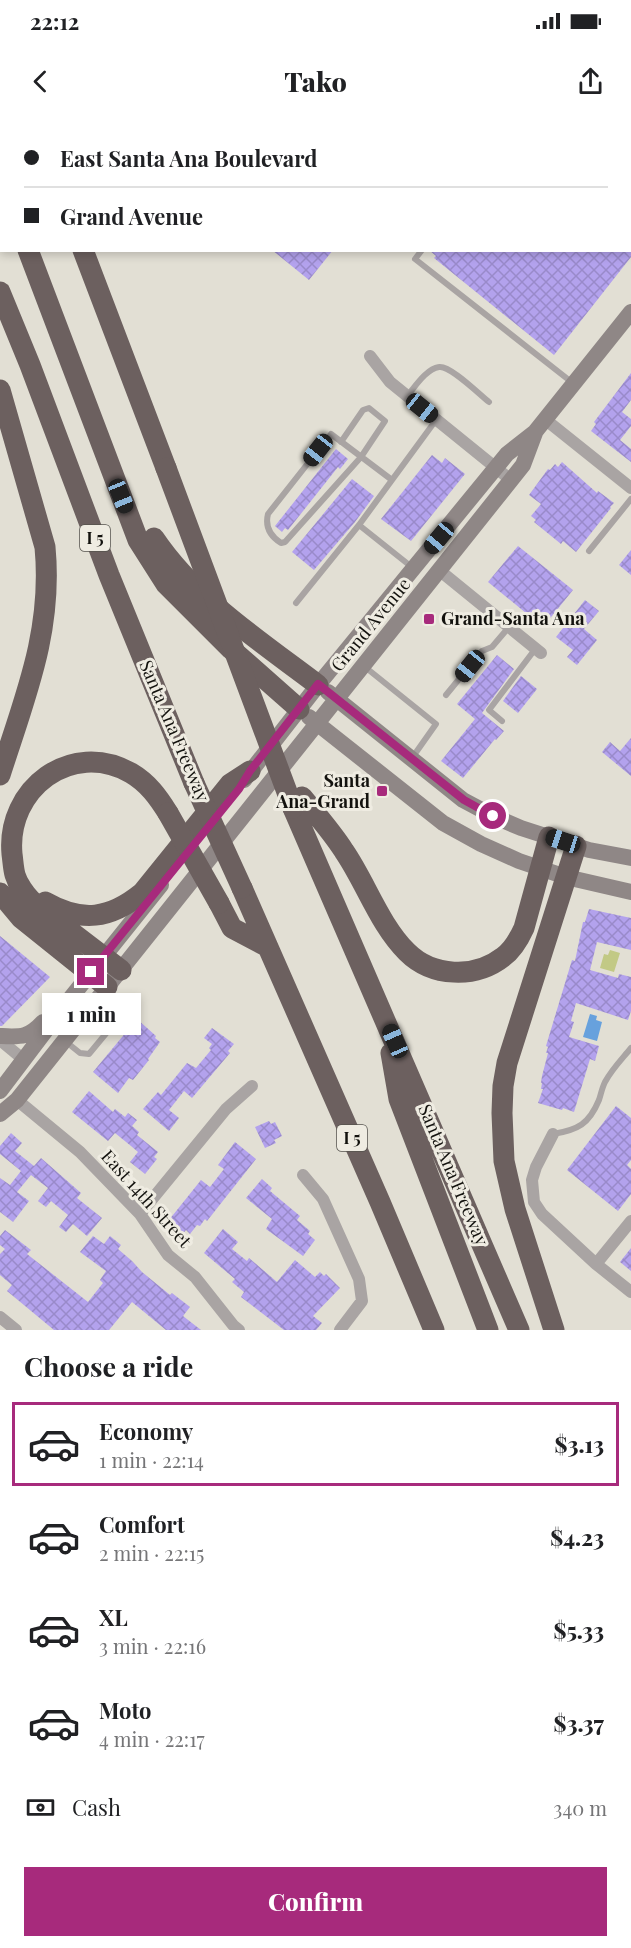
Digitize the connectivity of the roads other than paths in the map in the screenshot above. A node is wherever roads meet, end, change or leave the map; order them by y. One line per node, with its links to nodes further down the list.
1 (29, 252): 32 (highway)
2 (41, 252): 29 (highway)
3 (84, 252): 38 (highway, bridge)
4 (420, 252): 8 (lane)
5 (0, 292): 47 (highway, Santa Ana Freeway / I 5, bridge)
6 (631, 312): 8 (main road, Grand Avenue)
7 (370, 356): 10 (street)
8 (574, 384): 13 (main road, Grand Avenue)
9 (0, 390): 37 (highway)
10 (407, 396): 11 (lane); 12 (street)
11 (489, 402)
12 (436, 419): 16 (street); 17 (lane)
13 (541, 426): 16 (main road, Grand Avenue); 18 (main road, Grand Avenue); 19 (street)
14 (341, 442): 15 (lane); 15 (lane); 15 (lane)
15 (361, 457): 17 (lane)
16 (496, 468): 18 (street); 23 (main road, Grand Avenue)
17 (392, 480): 21 (lane)
18 (512, 480): 24 (main road, Grand Avenue)
19 (631, 488)
20 (631, 499): 22 (lane)
21 (359, 525): 23 (lane); 25 (lane)
22 (589, 551)
23 (414, 568): 29 (main road, Grand Avenue)
24 (439, 570): 26 (street); 28 (main road, Grand Avenue)
25 (296, 603)
26 (509, 627): 27 (street); 30 (lane)
27 (539, 650): 33 (lane)
28 (363, 666): 31 (main road, Grand Avenue); 35 (lane)
29 (318, 684): 31 (main road); 32 (main road, Grand Avenue)
30 (446, 695)
31 (337, 699): 34 (main road, Grand Avenue); 35 (main road)
32 (299, 709): 34 (main road); 36 (main road, Grand Avenue)
33 (502, 721)
34 (317, 724): 43 (main road); 49 (main road, Grand Avenue)
35 (411, 759): 39 (main road)
36 (250, 771): 41 (highway); 48 (main road, Grand Avenue)
37 (0, 775)
38 (298, 802): 43 (highway); 52 (highway, Santa Ana Freeway)
39 (549, 837): 40 (main road); 43 (highway)
40 (576, 846): 42 (main road); 44 (highway)
41 (13, 857): 47 (highway, bridge); 48 (highway)
42 (631, 858)
43 (540, 868): 44 (main road)
44 (567, 877): 45 (main road); 74 (highway)
45 (631, 892)
46 (0, 893): 48 (highway)
47 (268, 947): 71 (highway, Santa Ana Freeway / I 5)
48 (97, 965): 49 (highway); 50 (main road, Grand Avenue)
49 (114, 978): 54 (main road, Grand Avenue)
50 (65, 1005): 53 (main road); 56 (main road, Grand Avenue)
51 (128, 1007): 54 (lane)
52 (386, 1020): 72 (highway, Santa Ana Freeway); 73 (highway, Santa Ana Freeway)
53 (0, 1038): 56 (street)
54 (64, 1040): 59 (main road, Grand Avenue)
55 (631, 1048): 61 (lane)
56 (24, 1060): 58 (main road, Grand Avenue)
57 (252, 1086): 63 (street)
58 (0, 1091)
59 (17, 1100): 60 (main road, Grand Avenue); 63 (street, East 14th Street)
60 (0, 1114)
61 (553, 1134): 65 (street)
62 (303, 1175): 70 (street)
63 (140, 1214): 69 (street, East 14th Street)
64 (631, 1221): 65 (street)
65 (596, 1264): 66 (street)
66 (631, 1292)
67 (0, 1317): 68 (street)
68 (15, 1330)
69 (239, 1330)
70 (340, 1330)
71 (434, 1330)
72 (488, 1330)
73 (519, 1330)
74 (554, 1330)

